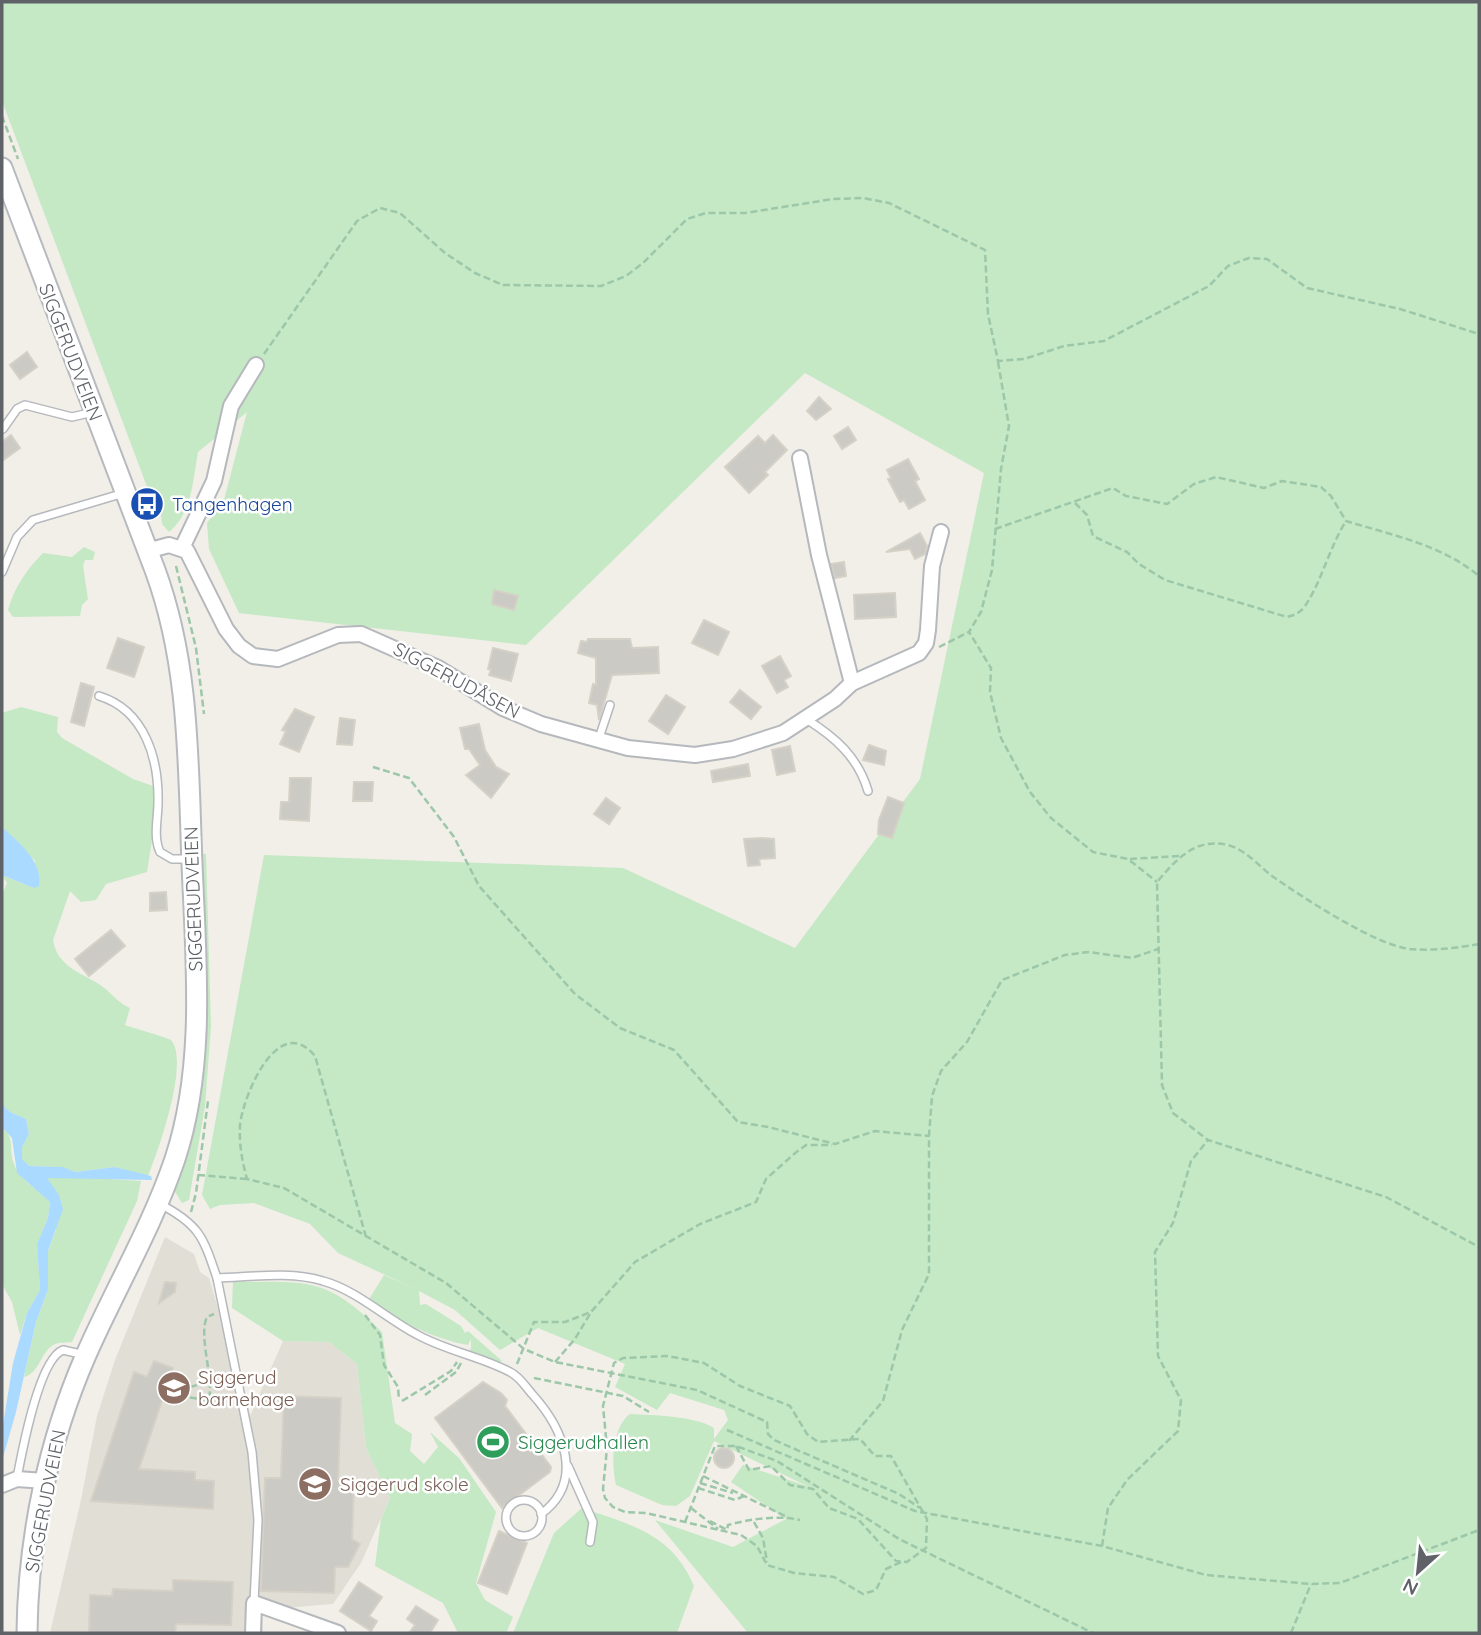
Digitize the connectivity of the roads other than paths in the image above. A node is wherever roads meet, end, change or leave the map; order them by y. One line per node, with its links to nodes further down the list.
1 (10, 165): 3 (main road, SIGGERUDVEIEN)
2 (256, 365): 8 (street)
3 (94, 412): 4 (lane); 6 (main road, SIGGERUDVEIEN)
4 (3, 429)
5 (800, 458): 11 (street)
6 (124, 493): 9 (main road, SIGGERUDVEIEN); 10 (lane)
7 (941, 532): 11 (street, SIGGERUDÅSEN)
8 (176, 546): 9 (street); 15 (street, SIGGERUDÅSEN)
9 (147, 551): 17 (main road, SIGGERUDVEIEN)
10 (2, 572)
11 (852, 682): 14 (street, SIGGERUDÅSEN)
12 (99, 696): 17 (lane)
13 (610, 705): 15 (lane)
14 (805, 719): 15 (street, SIGGERUDÅSEN); 16 (lane)
15 (599, 738)
16 (868, 791)
17 (192, 859): 18 (main road, SIGGERUDVEIEN)
18 (158, 1203): 19 (lane); 20 (main road, SIGGERUDVEIEN)
19 (217, 1278): 21 (lane); 27 (lane)
20 (86, 1355): 22 (lane); 23 (main road, SIGGERUDVEIEN)
21 (568, 1465): 25 (lane); 26 (lane)
22 (17, 1479): 23 (street); 24 (street)
23 (45, 1481): 28 (main road, SIGGERUDVEIEN)
24 (2, 1485)
25 (541, 1514): 25 (lane)
26 (590, 1542)
27 (254, 1603): 29 (street); 30 (street)
28 (27, 1633)
29 (253, 1633)
30 (338, 1633)

